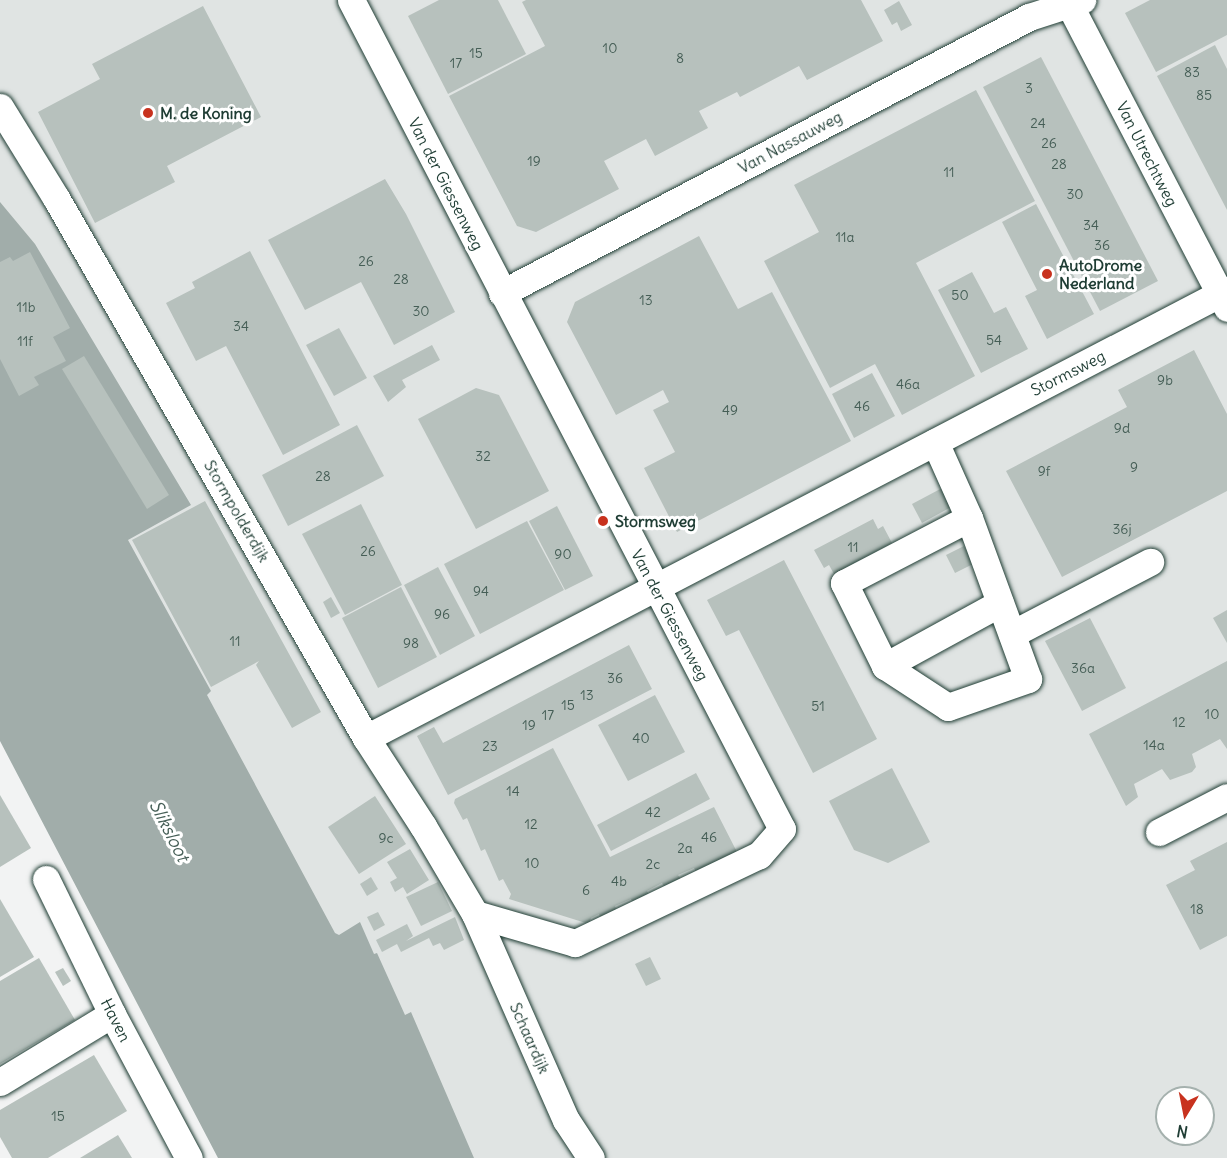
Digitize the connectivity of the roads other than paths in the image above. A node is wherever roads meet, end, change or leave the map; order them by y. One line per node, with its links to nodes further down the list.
1 (351, 0): 4 (street, Van der Giessenweg)
2 (1073, 1): 4 (street, Van Nassauweg); 5 (street, Van Utrechtweg)
3 (0, 107): 13 (street, Stormpolderdijk)
4 (502, 293): 9 (street, Van der Giessenweg)
5 (1225, 297): 6 (street, Stormsweg)
6 (935, 442): 7 (street); 9 (street, Stormsweg)
7 (969, 518): 10 (street); 12 (street)
8 (1150, 562): 11 (street)
9 (656, 588): 13 (street, Stormsweg); 17 (street, Van der Giessenweg)
10 (1000, 603): 11 (street); 12 (street)
11 (1012, 634): 12 (street)
12 (885, 666)
13 (366, 738): 17 (street, Stormpolderdijk)
14 (1227, 796): 15 (street)
15 (1159, 832)
16 (46, 879): 18 (street, Haven)
17 (475, 914): 21 (street, Schaardijk)
18 (112, 1014): 19 (street); 20 (street, Haven)
19 (0, 1082)
20 (189, 1158)
21 (591, 1158)

